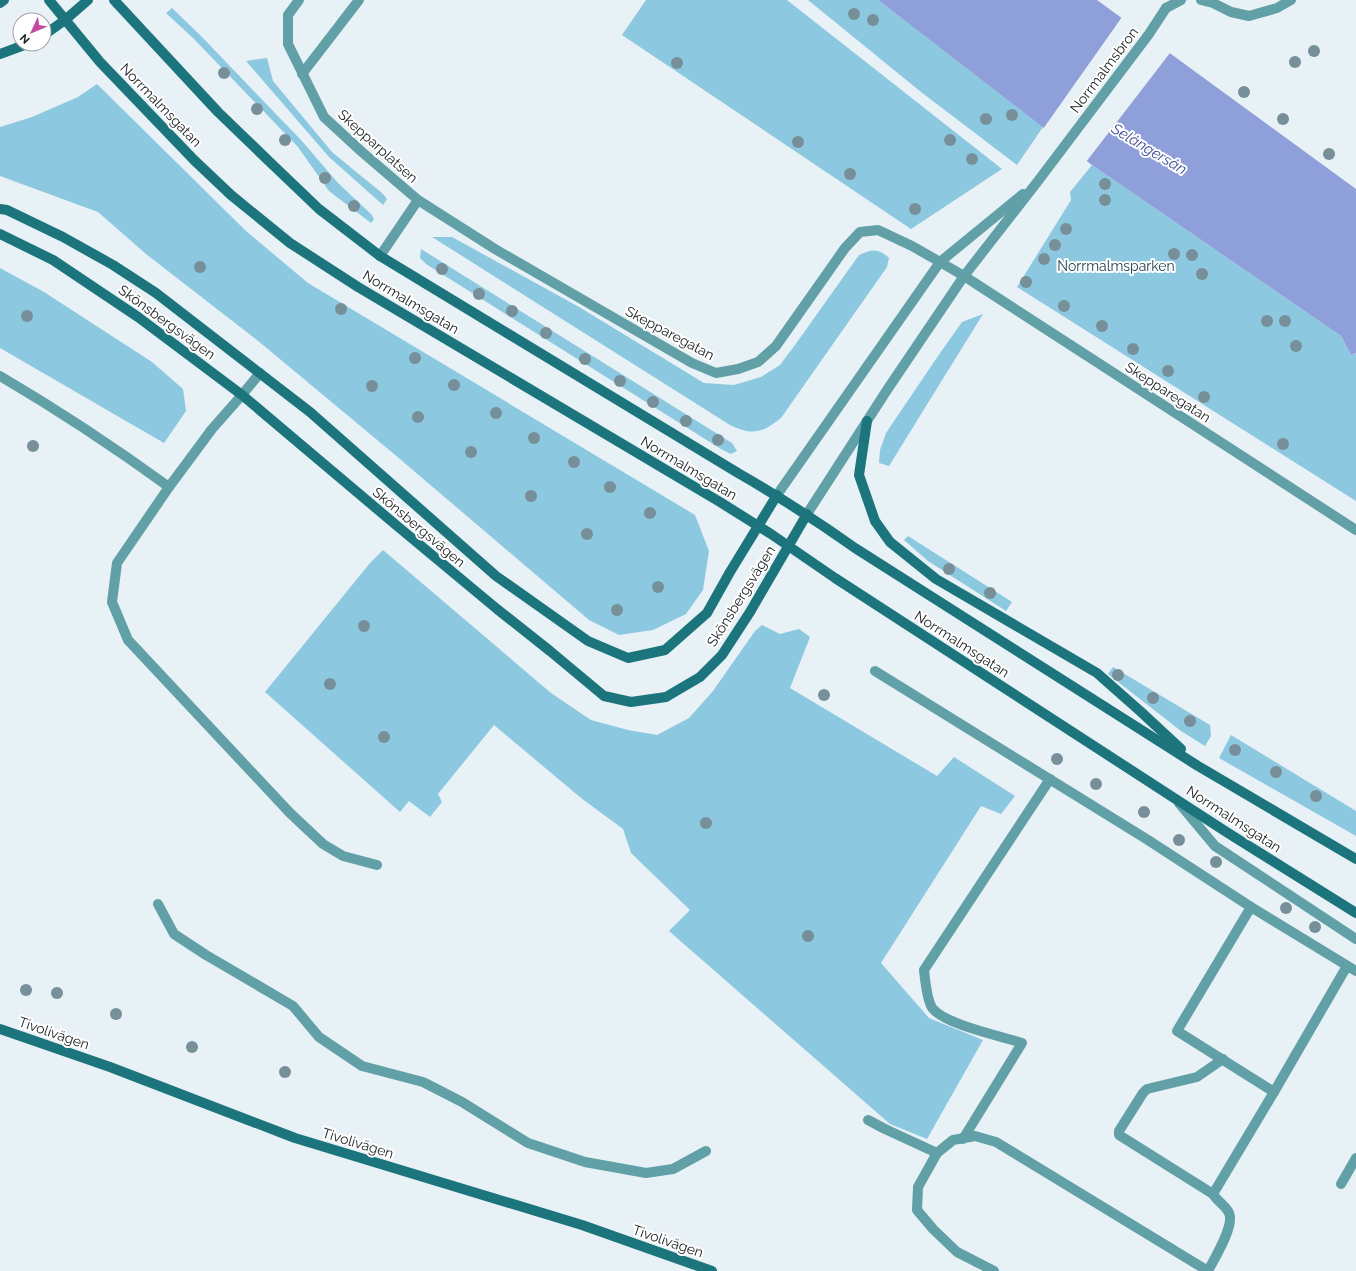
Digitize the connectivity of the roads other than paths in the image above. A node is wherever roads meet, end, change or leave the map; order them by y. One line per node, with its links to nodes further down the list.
1 (4, 0): 11 (main road)
2 (49, 0): 12 (main road, Norrmalmsgatan)
3 (88, 0): 12 (main road)
4 (114, 0): 21 (main road, Norrmalmsgatan)
5 (299, 0): 16 (street, Skepparplatsen)
6 (359, 0): 16 (street)
7 (1181, 0): 10 (street)
8 (1201, 0): 9 (street)
9 (1291, 0)
10 (1165, 2): 17 (street, Norrmalmsbron)
11 (0, 3)
12 (65, 20): 13 (main road); 31 (main road, Norrmalmsgatan)
13 (52, 29)
14 (12, 50): 15 (main road)
15 (0, 54)
16 (302, 74): 18 (street, Skepparplatsen)
17 (1038, 181): 22 (street); 23 (street)
18 (418, 200): 21 (street, Skepparplatsen); 22 (street, Skepparegatan)
19 (0, 208): 24 (main road, Skönsbergsvägen)
20 (0, 234): 26 (main road, Skönsbergsvägen)
21 (380, 256): 29 (main road, Norrmalmsgatan)
22 (940, 262): 23 (street); 29 (street)
23 (964, 276): 27 (street); 32 (street, Skepparegatan)
24 (260, 373): 26 (street); 31 (main road, Skönsbergsvägen)
25 (0, 376): 28 (street)
26 (242, 395): 28 (street); 33 (main road, Skönsbergsvägen)
27 (867, 420): 30 (street); 35 (main road)
28 (169, 487): 39 (street)
29 (777, 496): 30 (main road, Norrmalmsgatan); 31 (main road, Skönsbergsvägen)
30 (807, 514): 33 (main road, Skönsbergsvägen); 35 (main road, Norrmalmsgatan)
31 (758, 527): 33 (main road, Norrmalmsgatan)
32 (1356, 530)
33 (788, 546): 37 (main road, Norrmalmsgatan)
34 (875, 671): 36 (street)
35 (1198, 766): 38 (main road, Norrmalmsgatan)
36 (1050, 779): 41 (street); 49 (street)
37 (1175, 798): 42 (main road, Norrmalmsgatan); 43 (street)
38 (1356, 859)
39 (377, 864)
40 (158, 904): 50 (street)
41 (1251, 907): 44 (street); 46 (street)
42 (1356, 913)
43 (1356, 939)
44 (1352, 969): 47 (street)
45 (0, 1029): 55 (main road, Tivolivägen)
46 (1222, 1059): 47 (street); 54 (street)
47 (1274, 1092): 54 (street)
48 (868, 1120): 51 (street)
49 (963, 1138): 51 (street); 54 (street)
50 (706, 1151)
51 (937, 1153): 56 (street)
52 (1356, 1158): 53 (street)
53 (1341, 1184)
54 (1213, 1194)
55 (712, 1271)
56 (994, 1271)

